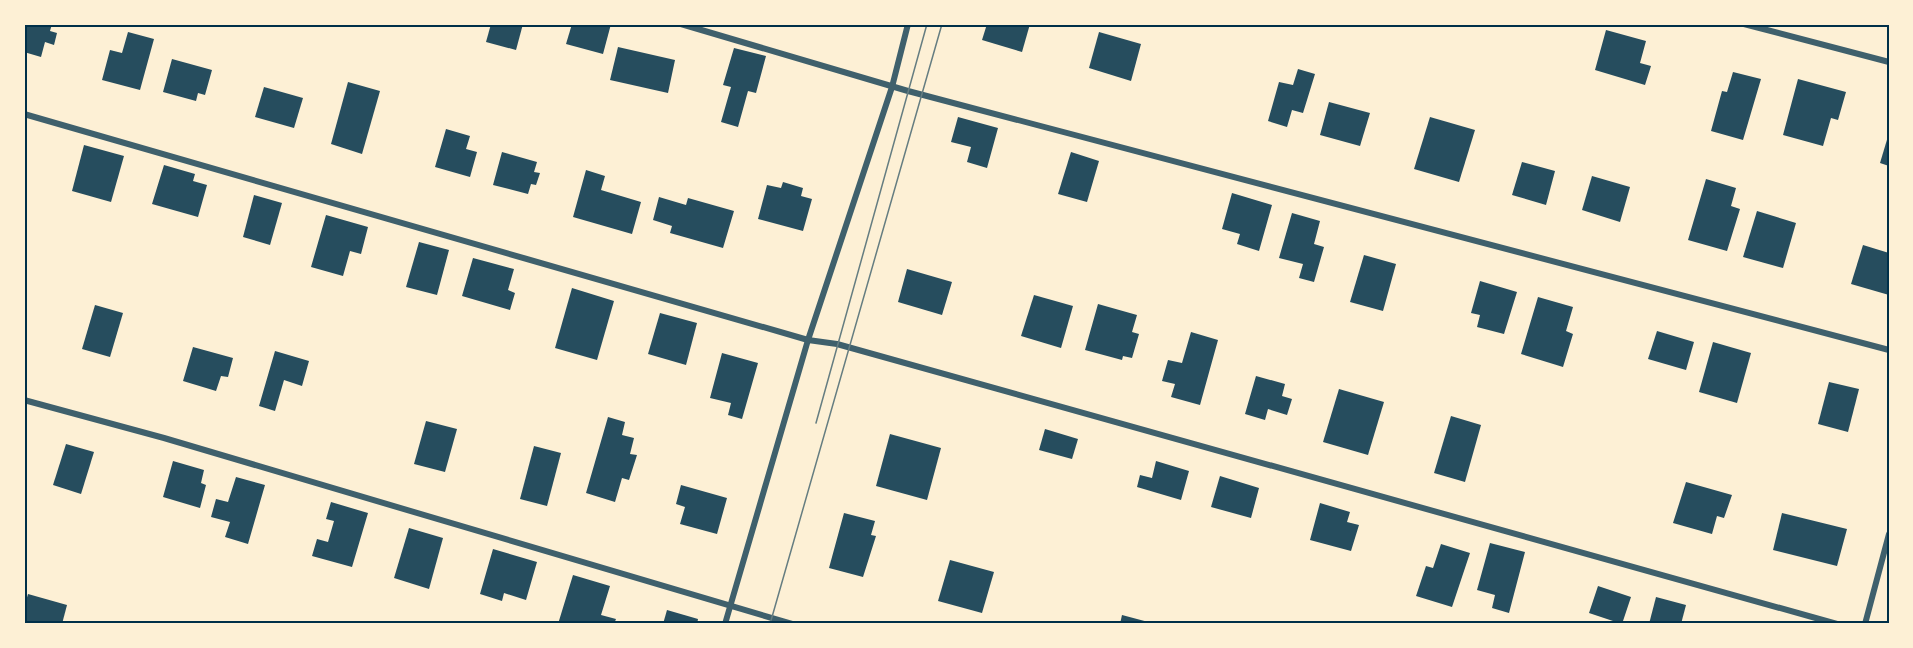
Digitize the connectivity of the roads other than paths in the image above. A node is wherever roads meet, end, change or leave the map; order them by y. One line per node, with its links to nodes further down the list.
1 (681, 24): 5 (street)
2 (908, 24): 5 (street)
3 (1744, 24): 4 (street)
4 (1889, 62)
5 (892, 87): 7 (street); 8 (street)
6 (24, 114): 7 (street)
7 (808, 340): 11 (street); 14 (street)
8 (1889, 350)
9 (24, 400): 11 (street)
10 (1889, 534): 15 (street)
11 (731, 606): 12 (street); 13 (street)
12 (725, 624)
13 (792, 624)
14 (1837, 624)
15 (1865, 624)

